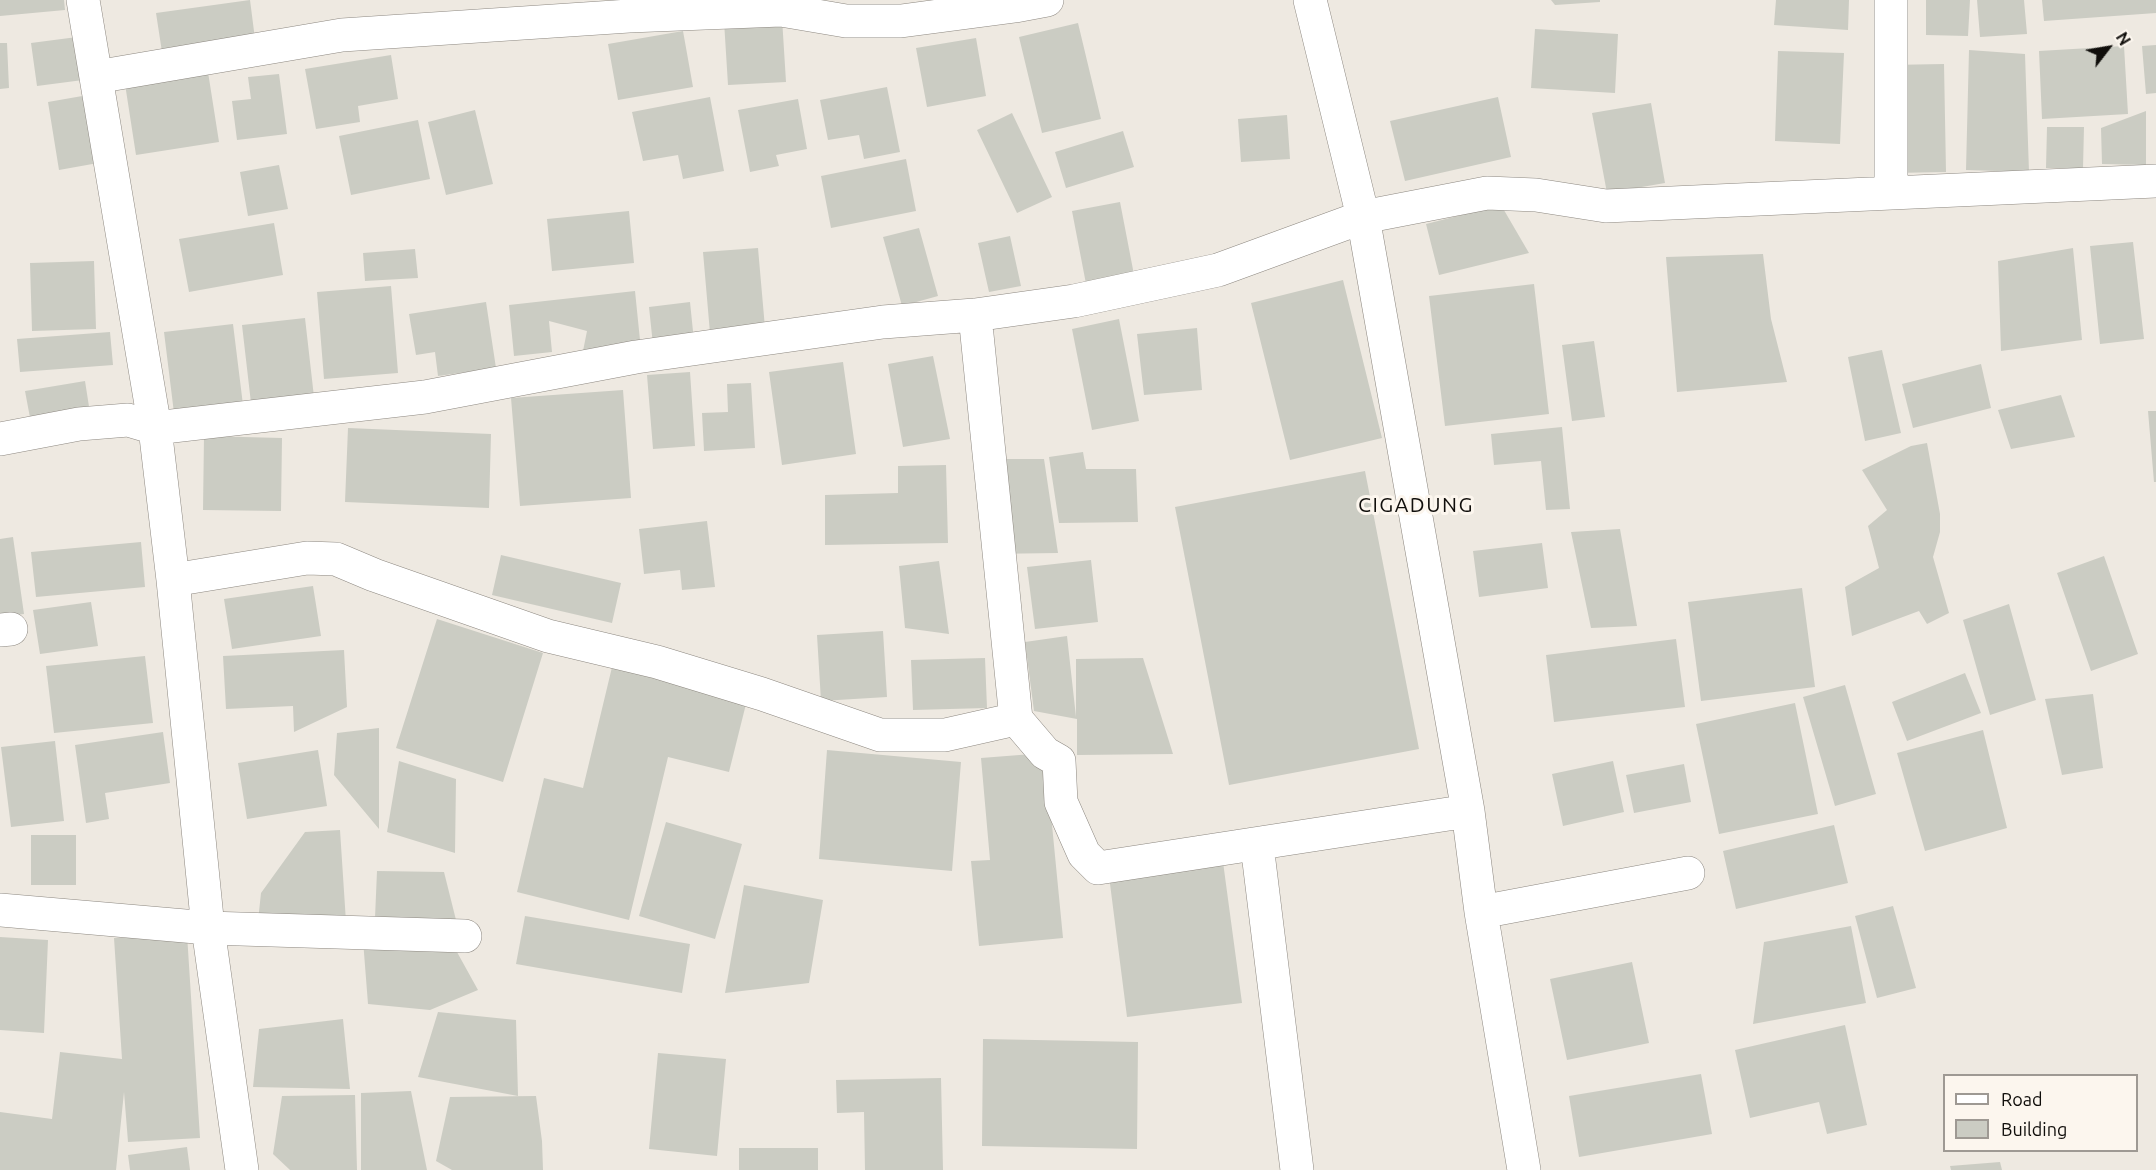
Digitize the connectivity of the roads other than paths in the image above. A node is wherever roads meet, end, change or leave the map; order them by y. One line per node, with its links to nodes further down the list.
1 (83, 0): 7 (street)
2 (1047, 0): 5 (street)
3 (1311, 0): 10 (street)
4 (1891, 0): 9 (street)
5 (1015, 3): 6 (street)
6 (781, 5): 7 (street)
7 (96, 77): 12 (street)
8 (2156, 181): 9 (street)
9 (1891, 193): 10 (street)
10 (1363, 217): 11 (street); 16 (street)
11 (975, 315): 12 (street); 15 (street)
12 (155, 428): 13 (street); 14 (street)
13 (0, 440)
14 (173, 580): 15 (street); 21 (street)
15 (1016, 719): 17 (street)
16 (1468, 811): 17 (street); 20 (street)
17 (1257, 845): 24 (street)
18 (1688, 873): 20 (street)
19 (0, 910): 21 (street)
20 (1481, 912): 25 (street)
21 (208, 928): 22 (street); 23 (street)
22 (465, 936)
23 (242, 1170)
24 (1297, 1170)
25 (1524, 1170)

